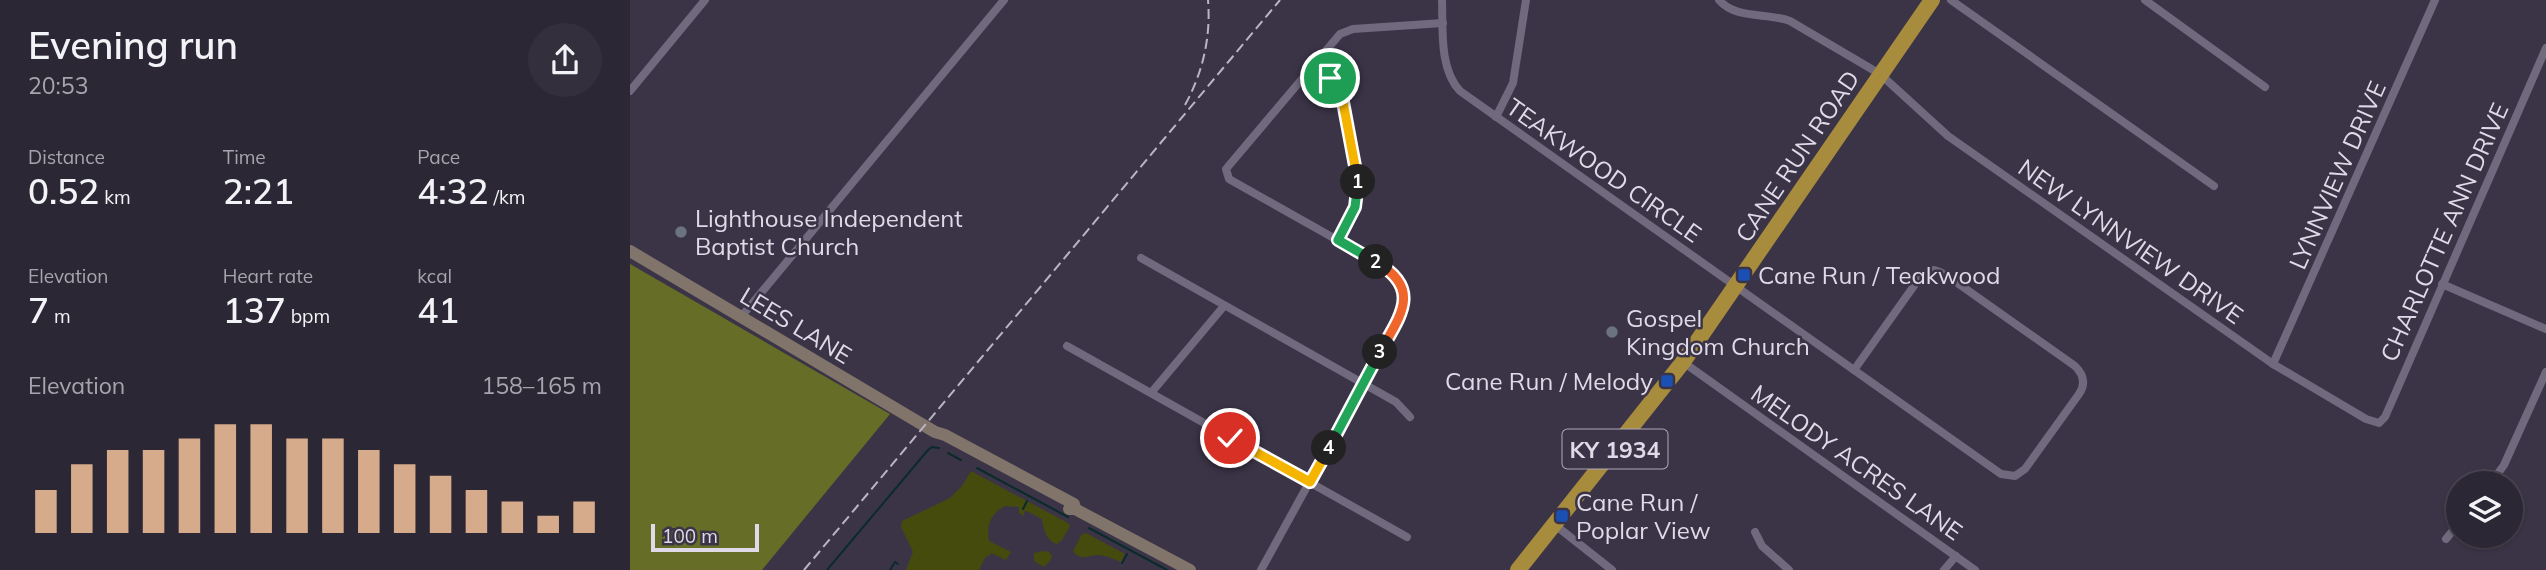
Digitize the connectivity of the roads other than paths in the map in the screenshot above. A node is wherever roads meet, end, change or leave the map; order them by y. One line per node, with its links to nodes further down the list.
1 (705, 0): 15 (street)
2 (1004, 0): 24 (street)
3 (1442, 0): 10 (street, TEAKWOOD CIRCLE)
4 (1526, 0): 16 (street)
5 (1719, 0): 13 (street, NEW LYNNVIEW DRIVE)
6 (1932, 0): 13 (highway, CANE RUN ROAD / KY 1934)
7 (1951, 0): 17 (street)
8 (2144, 0): 14 (street)
9 (2435, 0): 28 (street, LYNNVIEW DRIVE)
10 (1443, 23): 12 (street); 16 (street, TEAKWOOD CIRCLE)
11 (2546, 48): 21 (street, CHARLOTTE ANN DRIVE)
12 (1315, 62): 18 (street); 18 (street)
13 (1880, 74): 22 (highway, CANE RUN ROAD / KY 1934); 28 (street, NEW LYNNVIEW DRIVE)
14 (2265, 86)
15 (630, 91)
16 (1496, 117): 22 (street, TEAKWOOD CIRCLE)
17 (2214, 186)
18 (1338, 240): 31 (street)
19 (630, 251): 24 (street, LEES LANE)
20 (1141, 258): 23 (street)
21 (2442, 284): 25 (street); 34 (street, CHARLOTTE ANN DRIVE)
22 (1735, 287): 27 (highway, CANE RUN ROAD / KY 1934); 29 (street, TEAKWOOD CIRCLE)
23 (1224, 306): 31 (street); 32 (street)
24 (741, 317): 41 (street, LEES LANE)
25 (2546, 329)
26 (1067, 346): 32 (street)
27 (1683, 362): 37 (highway, CANE RUN ROAD / KY 1934); 40 (street, MELODY ACRES LANE)
28 (2273, 364): 34 (street, NEW LYNNVIEW DRIVE)
29 (1854, 370): 29 (street, TEAKWOOD CIRCLE)
30 (2546, 372): 35 (street)
31 (1364, 383): 33 (street); 36 (street)
32 (1151, 393): 36 (street)
33 (1410, 417)
34 (2372, 422)
35 (2500, 471)
36 (1310, 482): 39 (street); 42 (street)
37 (1555, 525): 43 (highway, CANE RUN ROAD / KY 1934); 44 (street)
38 (1755, 532): 45 (street)
39 (1407, 537)
40 (1956, 556): 46 (street); 47 (street, MELODY ACRES LANE)
41 (1190, 570)
42 (1261, 570)
43 (1518, 570)
44 (1612, 570)
45 (1789, 570)
46 (1944, 570)
47 (1975, 570)

